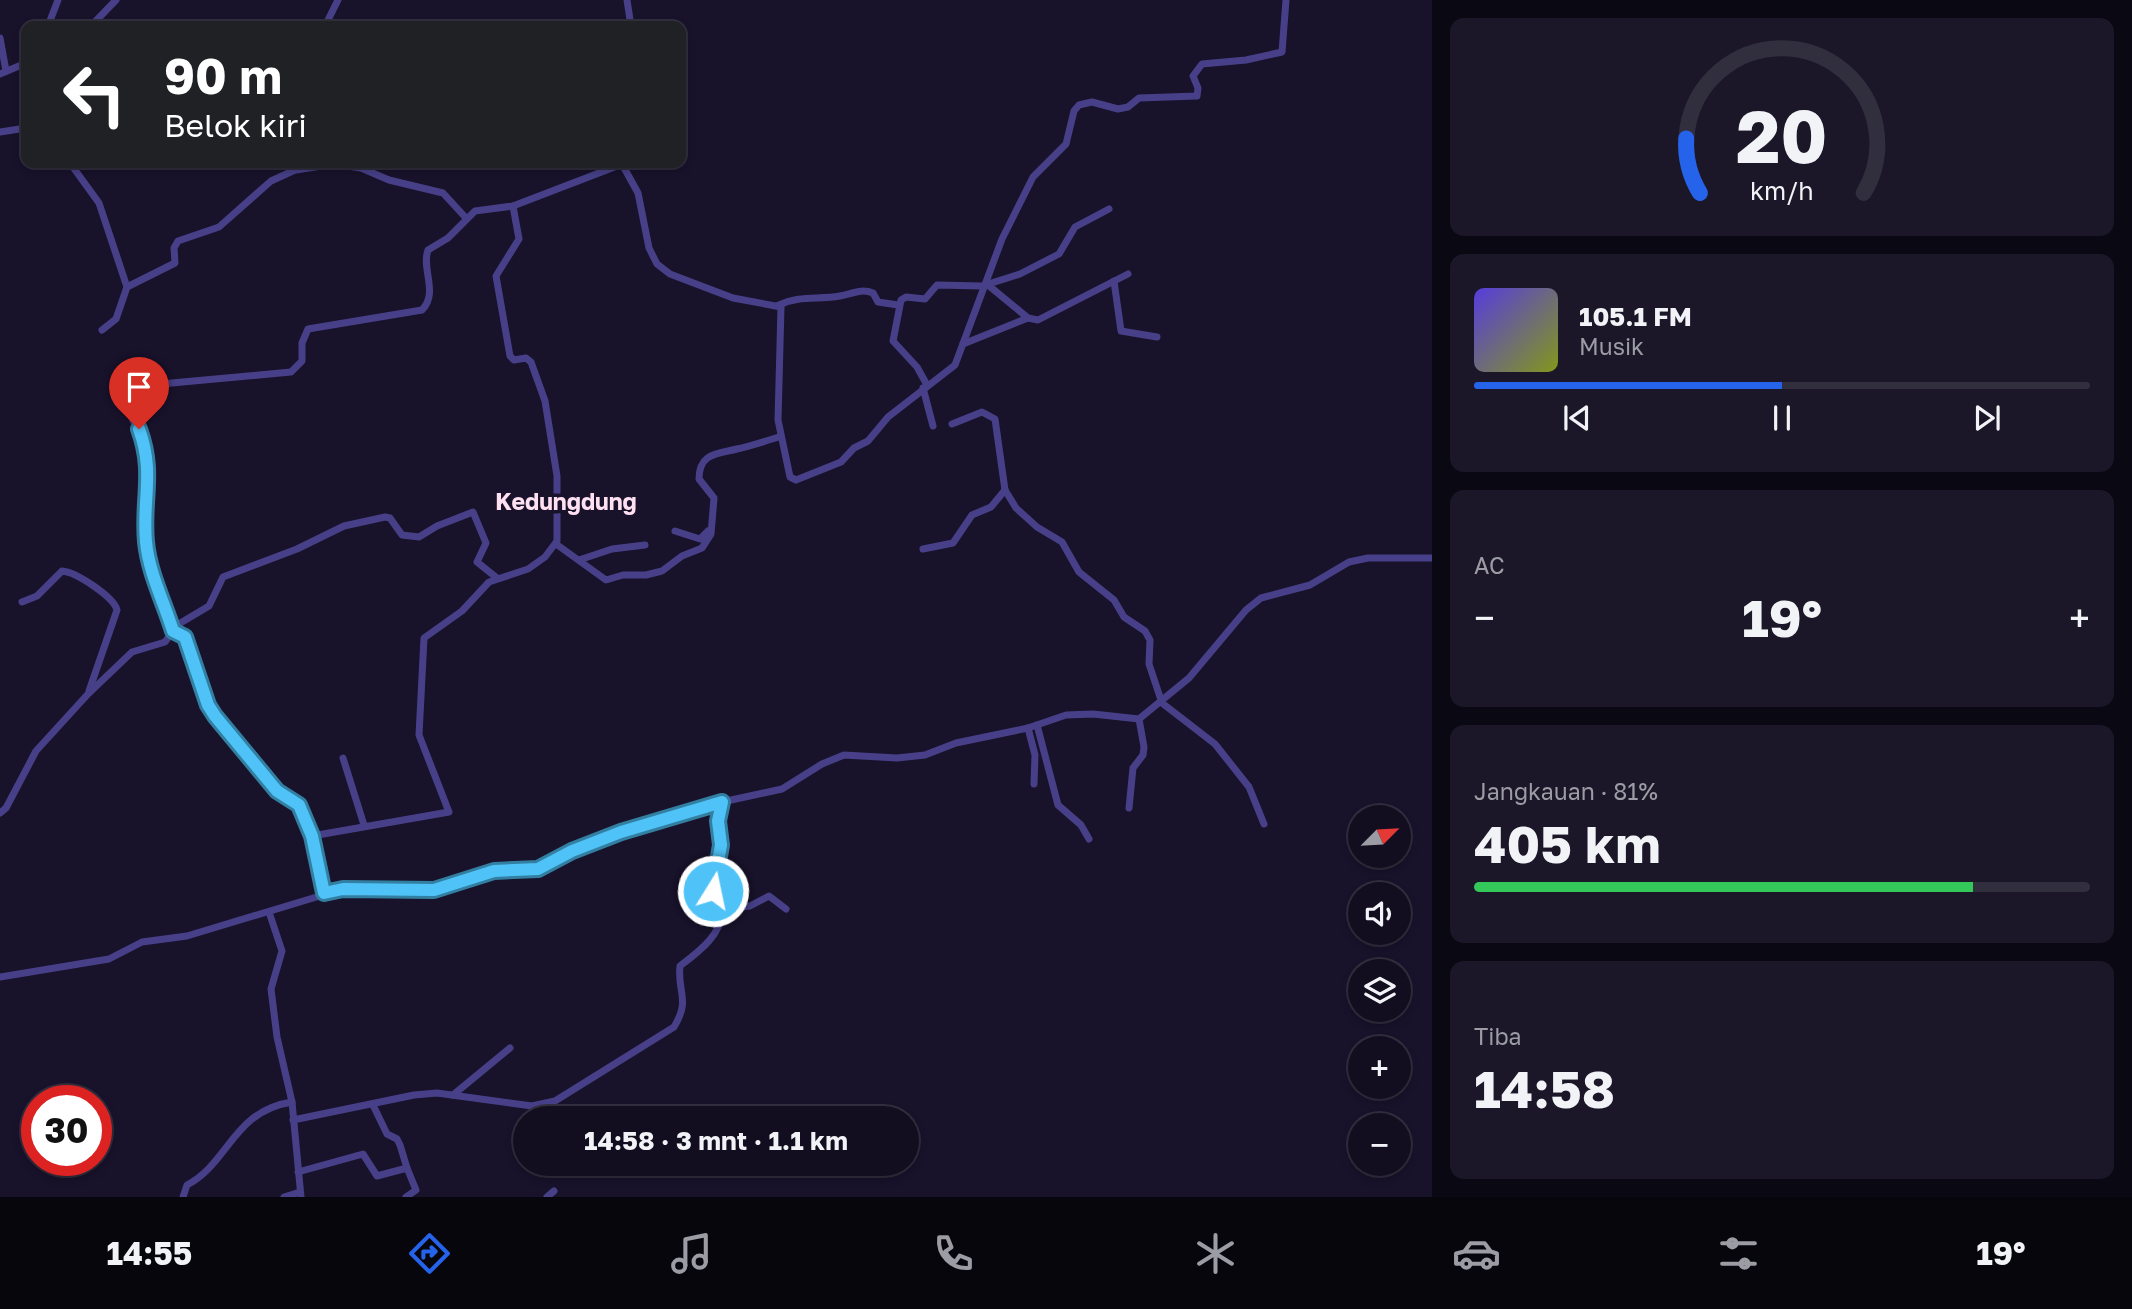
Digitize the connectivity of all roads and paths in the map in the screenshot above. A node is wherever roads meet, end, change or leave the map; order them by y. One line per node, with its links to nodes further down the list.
1 (58, 0): 6 (street)
2 (116, 0): 7 (street)
3 (338, 0): 8 (street)
4 (626, 0): 9 (street)
5 (1286, 0): 26 (street)
6 (49, 21)
7 (96, 21)
8 (328, 21)
9 (630, 21)
10 (0, 38): 12 (street)
11 (21, 65): 12 (street)
12 (3, 72)
13 (21, 129): 14 (street)
14 (0, 132)
15 (74, 168): 25 (street)
16 (293, 168): 25 (street)
17 (361, 168): 22 (street)
18 (611, 168): 20 (street)
19 (626, 168): 27 (street)
20 (513, 206): 22 (street); 40 (street)
21 (1109, 209): 26 (street)
22 (466, 218): 47 (street)
23 (1128, 274): 24 (street)
24 (1114, 281): 29 (street); 31 (street)
25 (127, 286): 30 (street)
26 (985, 286): 28 (street); 29 (street); 32 (street)
27 (779, 305): 28 (street); 36 (street)
28 (898, 305): 33 (street)
29 (1028, 318): 32 (street)
30 (102, 330)
31 (1157, 337)
32 (962, 344): 33 (street)
33 (925, 387): 35 (street); 36 (street)
34 (952, 424): 37 (street)
35 (933, 426)
36 (779, 437): 38 (street)
37 (1005, 491): 42 (street); 49 (street)
38 (711, 526): 39 (street); 44 (street)
39 (676, 531)
40 (556, 544): 44 (street); 45 (street)
41 (645, 545): 44 (street)
42 (923, 549)
43 (1432, 558): 49 (street)
44 (579, 560)
45 (497, 578): 47 (street); 59 (street)
46 (22, 602): 48 (street)
47 (173, 629): 48 (street); 60 (street)
48 (87, 695): 57 (street)
49 (1162, 703): 50 (street); 58 (street)
50 (1139, 719): 51 (street); 56 (street)
51 (1037, 725): 52 (street); 61 (street)
52 (1028, 728): 54 (street); 55 (street)
53 (342, 758): 59 (street)
54 (1034, 784)
55 (722, 802): 62 (street); 63 (street)
56 (1129, 808)
57 (0, 813)
58 (1264, 824)
59 (364, 825): 60 (street)
60 (312, 836): 62 (street)
61 (1089, 839)
62 (324, 893): 65 (street)
63 (724, 909): 64 (street); 71 (street)
64 (786, 909)
65 (269, 912): 66 (street); 69 (street)
66 (0, 977)
67 (510, 1048): 68 (street)
68 (453, 1094): 70 (street); 71 (street)
69 (292, 1102): 72 (street); 76 (street)
70 (373, 1105): 72 (street); 73 (street)
71 (542, 1106)
72 (293, 1120): 74 (street)
73 (407, 1168): 74 (street); 78 (street)
74 (298, 1172): 75 (street)
75 (301, 1195): 77 (street)
76 (183, 1197)
77 (284, 1197)
78 (406, 1197)

